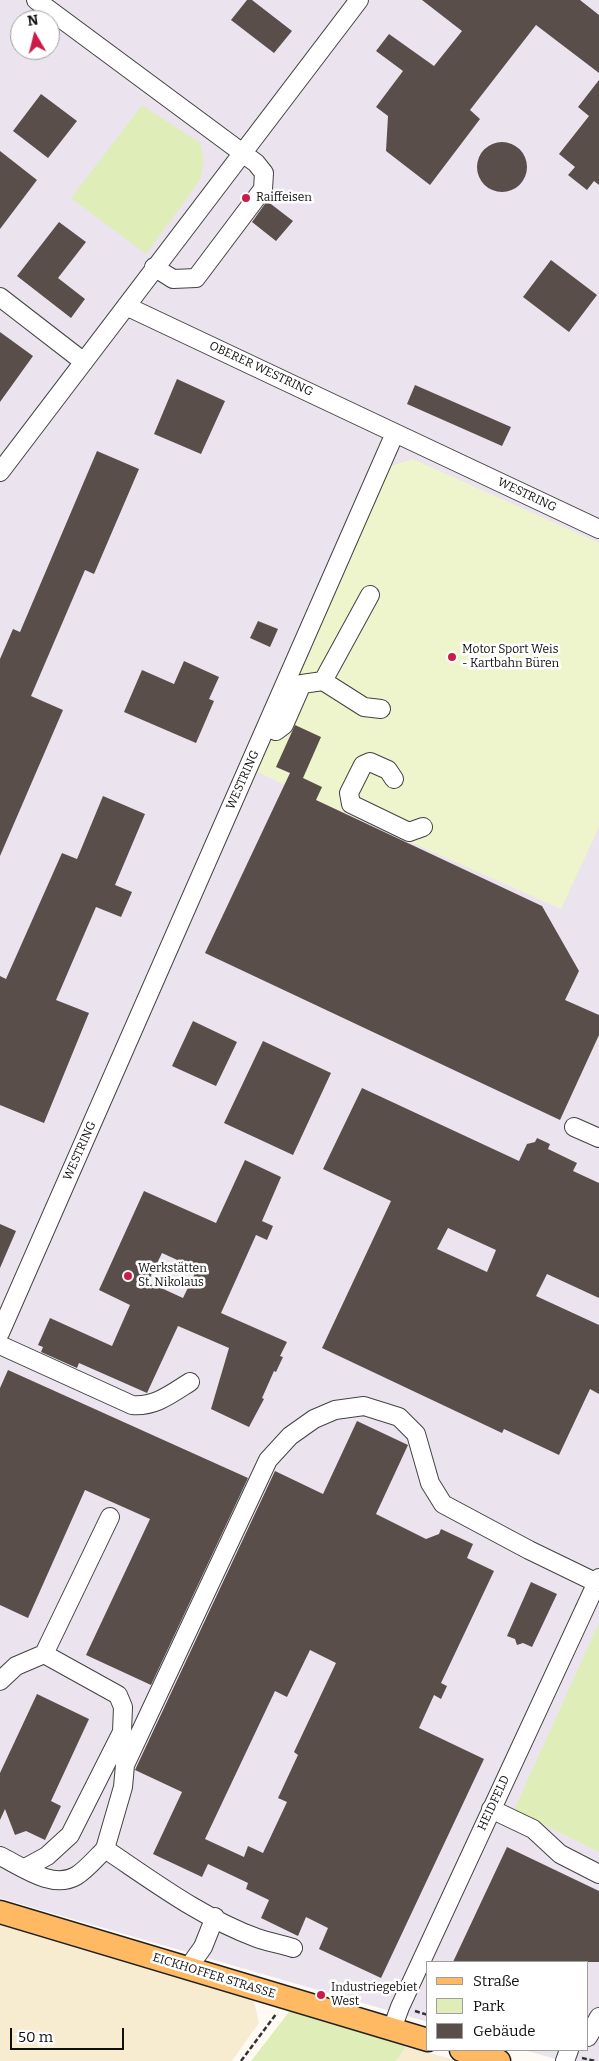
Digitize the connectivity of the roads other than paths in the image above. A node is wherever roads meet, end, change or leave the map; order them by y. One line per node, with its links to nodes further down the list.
1 (36, 0): 3 (street)
2 (359, 0): 3 (street)
3 (242, 154): 4 (street); 4 (street)
4 (154, 267): 6 (street)
5 (0, 297): 7 (street)
6 (126, 306): 7 (street); 8 (street, OBERER WESTRING)
7 (84, 362): 9 (street)
8 (395, 433): 10 (street, WESTRING); 14 (street, WESTRING)
9 (0, 472)
10 (599, 529)
11 (370, 595): 12 (street)
12 (324, 681): 13 (street); 14 (street)
13 (381, 709)
14 (267, 726): 19 (street, WESTRING)
15 (394, 779): 16 (street)
16 (423, 827)
17 (574, 1127): 18 (street)
18 (599, 1138)
19 (0, 1333)
20 (0, 1345): 21 (street)
21 (190, 1382)
22 (110, 1517): 24 (street)
23 (598, 1580): 26 (street, HEIDFELD); 27 (street)
24 (44, 1654): 25 (street); 29 (street)
25 (0, 1681)
26 (491, 1809): 30 (street); 36 (street, HEIDFELD)
27 (105, 1850): 29 (street); 32 (street)
28 (0, 1856): 29 (street)
29 (25, 1868)
30 (599, 1874)
31 (0, 1912): 34 (main road, EICKHOFFER STRASSE)
32 (215, 1917): 33 (street); 34 (street)
33 (293, 1948)
34 (188, 1968): 36 (main road, EICKHOFFER STRASSE)
35 (599, 2017): 37 (street)
36 (392, 2029): 38 (main road, EICKHOFFER STRASSE)
37 (589, 2034)
38 (426, 2039)
39 (464, 2051): 40 (main road)
40 (499, 2061)

